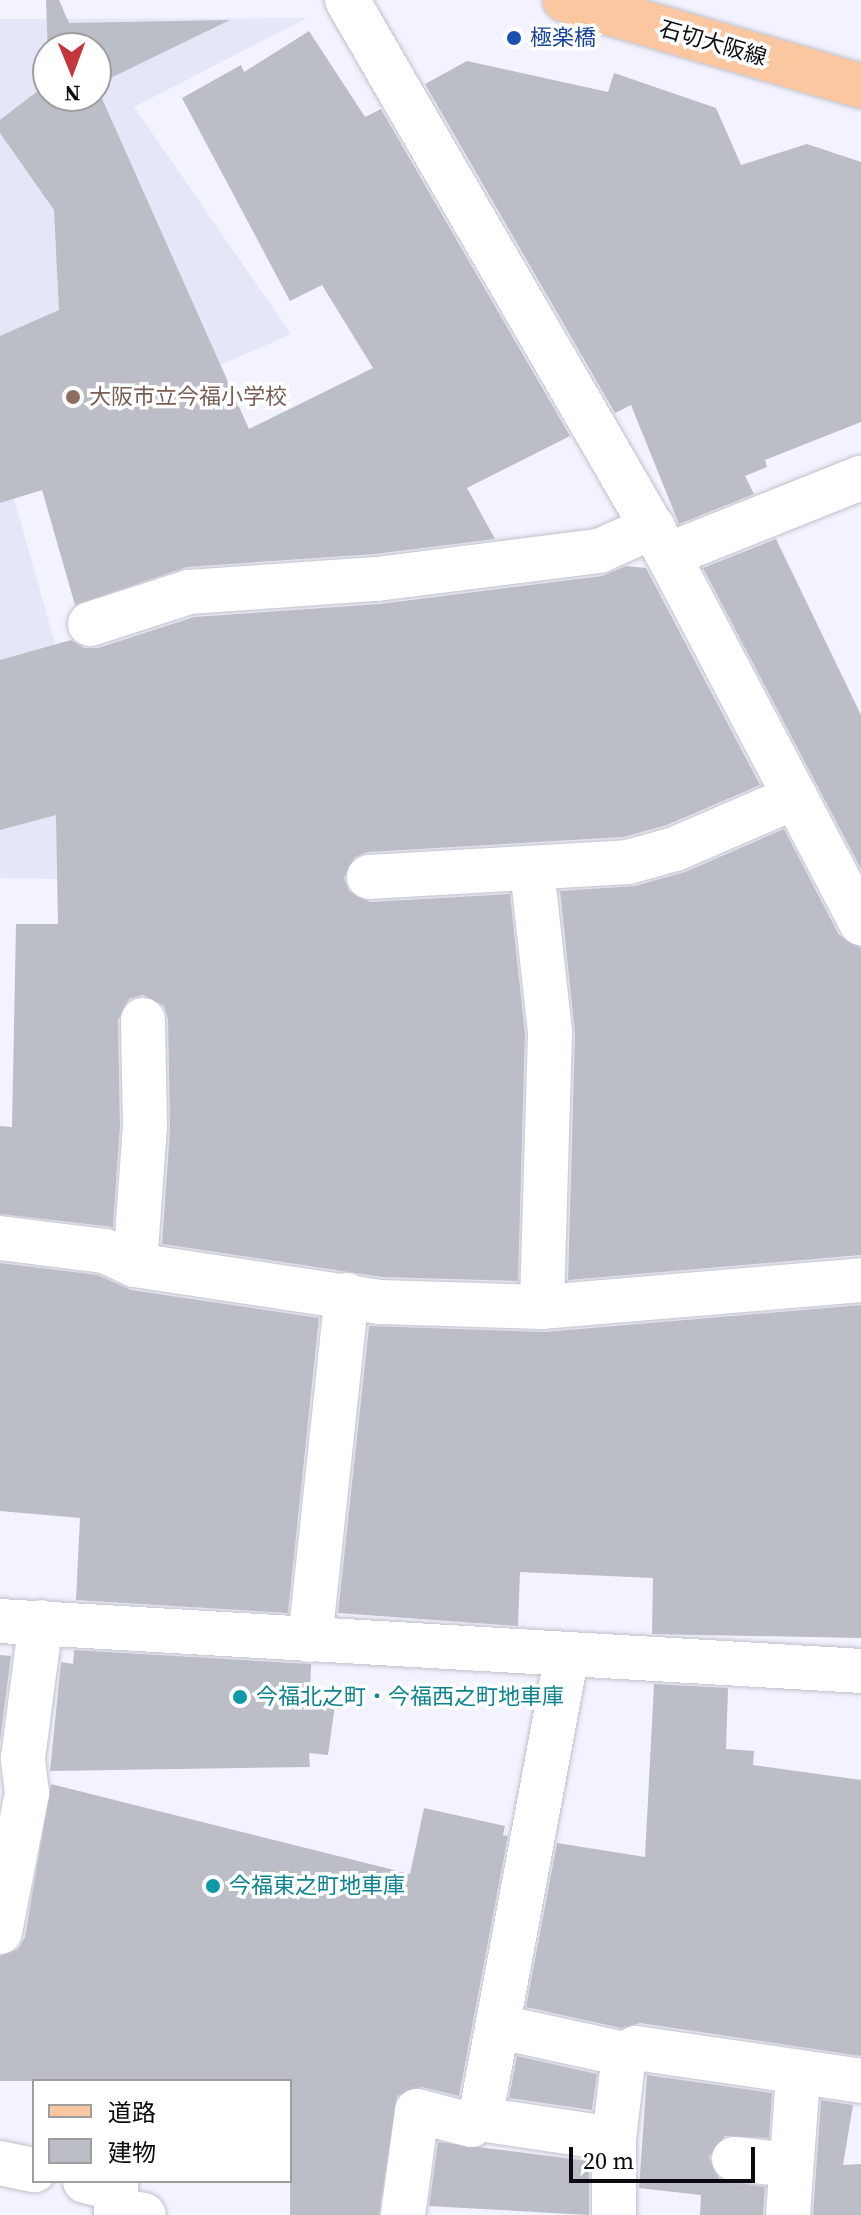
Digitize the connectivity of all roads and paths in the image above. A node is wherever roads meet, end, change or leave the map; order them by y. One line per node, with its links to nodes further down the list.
1 (347, 0): 5 (street)
2 (565, 0): 3 (main road, 石切大阪線)
3 (861, 86)
4 (861, 478): 5 (street)
5 (660, 541): 6 (street); 7 (street)
6 (90, 624)
7 (795, 797): 8 (street); 10 (street)
8 (532, 869): 9 (street); 16 (street)
9 (369, 877)
10 (861, 923)
11 (143, 1020): 13 (street)
12 (0, 1238): 13 (street)
13 (135, 1265): 15 (street)
14 (861, 1280): 16 (street)
15 (347, 1295): 16 (street); 18 (street)
16 (542, 1307)
17 (20, 1621): 18 (street); 21 (street)
18 (310, 1640): 19 (street)
19 (567, 1654): 20 (street); 22 (street)
20 (861, 1671)
21 (0, 1932)
22 (500, 2027): 23 (street); 26 (street)
23 (624, 2054): 24 (street); 27 (street)
24 (798, 2076): 25 (street); 30 (street)
25 (861, 2081)
26 (480, 2119): 27 (street); 34 (street)
27 (614, 2139): 35 (street)
28 (734, 2159): 30 (street)
29 (0, 2163): 31 (street)
30 (791, 2165): 36 (street)
31 (32, 2170)
32 (94, 2183): 33 (street)
33 (144, 2215)
34 (403, 2215)
35 (614, 2215)
36 (788, 2215)

